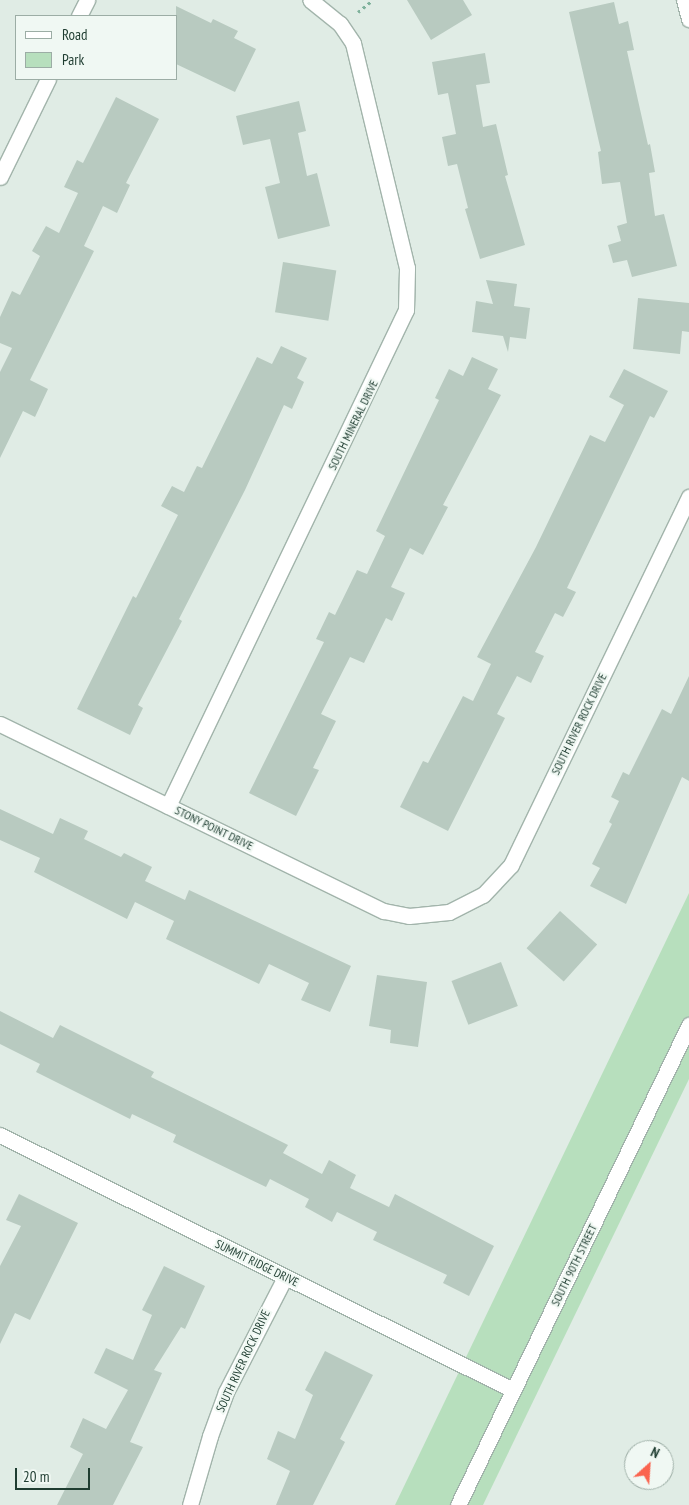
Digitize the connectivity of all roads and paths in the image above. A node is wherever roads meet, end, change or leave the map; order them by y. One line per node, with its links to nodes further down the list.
1 (88, 0): 6 (street)
2 (310, 0): 12 (street, SOUTH MINERAL DRIVE)
3 (373, 0): 5 (path)
4 (684, 0): 7 (street)
5 (358, 12)
6 (80, 15)
7 (689, 19)
8 (48, 80): 9 (street)
9 (0, 177)
10 (688, 499): 13 (street, SOUTH RIVER ROCK DRIVE)
11 (0, 724): 12 (street, STONY POINT DRIVE)
12 (168, 806): 13 (street, STONY POINT DRIVE)
13 (432, 916)
14 (689, 1025): 17 (street, SOUTH 90TH STREET)
15 (0, 1135): 16 (street, SUMMIT RIDGE DRIVE)
16 (284, 1276): 17 (street, SUMMIT RIDGE DRIVE); 18 (street, SOUTH RIVER ROCK DRIVE)
17 (513, 1390): 19 (street, SOUTH 90TH STREET)
18 (190, 1505)
19 (458, 1505)

